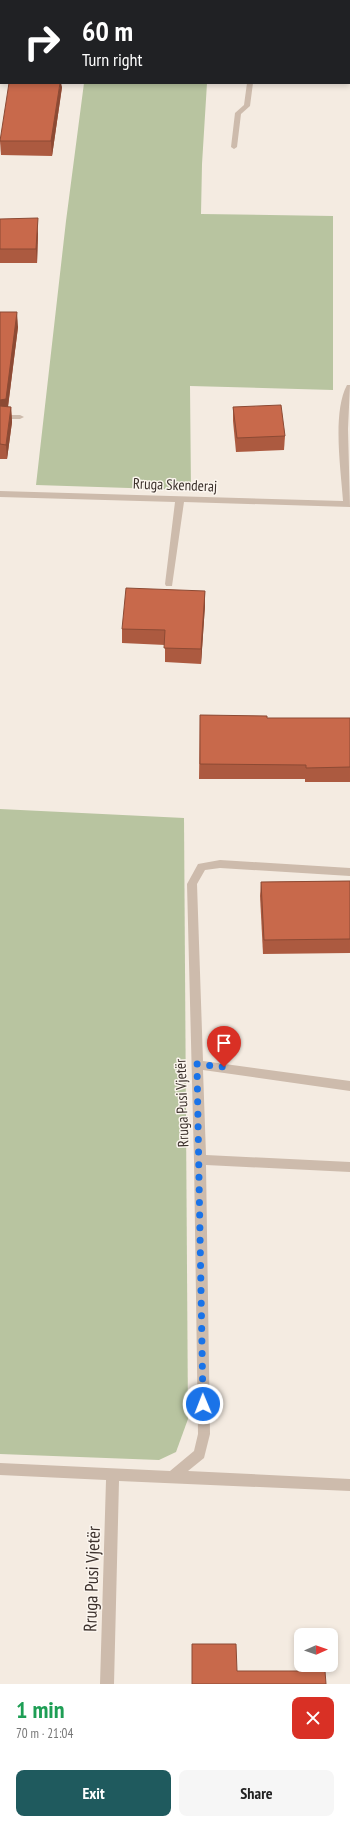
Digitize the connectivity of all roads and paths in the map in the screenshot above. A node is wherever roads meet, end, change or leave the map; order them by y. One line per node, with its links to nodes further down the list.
1 (250, 84): 2 (street)
2 (234, 147)
3 (350, 387): 8 (street)
4 (0, 417): 5 (street)
5 (20, 417)
6 (0, 494): 7 (street, Rruga Skenderaj)
7 (180, 499): 8 (street, Rruga Skenderaj); 9 (street)
8 (349, 504)
9 (169, 584)
10 (350, 872): 11 (street, Rruga Pusi Vjetër)
11 (197, 1064): 12 (street); 13 (street, Rruga Pusi Vjetër)
12 (350, 1086)
13 (200, 1160): 14 (street); 17 (street, Rruga Pusi Vjetër)
14 (350, 1167)
15 (0, 1469): 16 (street)
16 (113, 1474): 17 (street); 19 (street, Rruga Pusi Vjetër)
17 (173, 1476): 18 (street)
18 (350, 1485)
19 (107, 1684)

